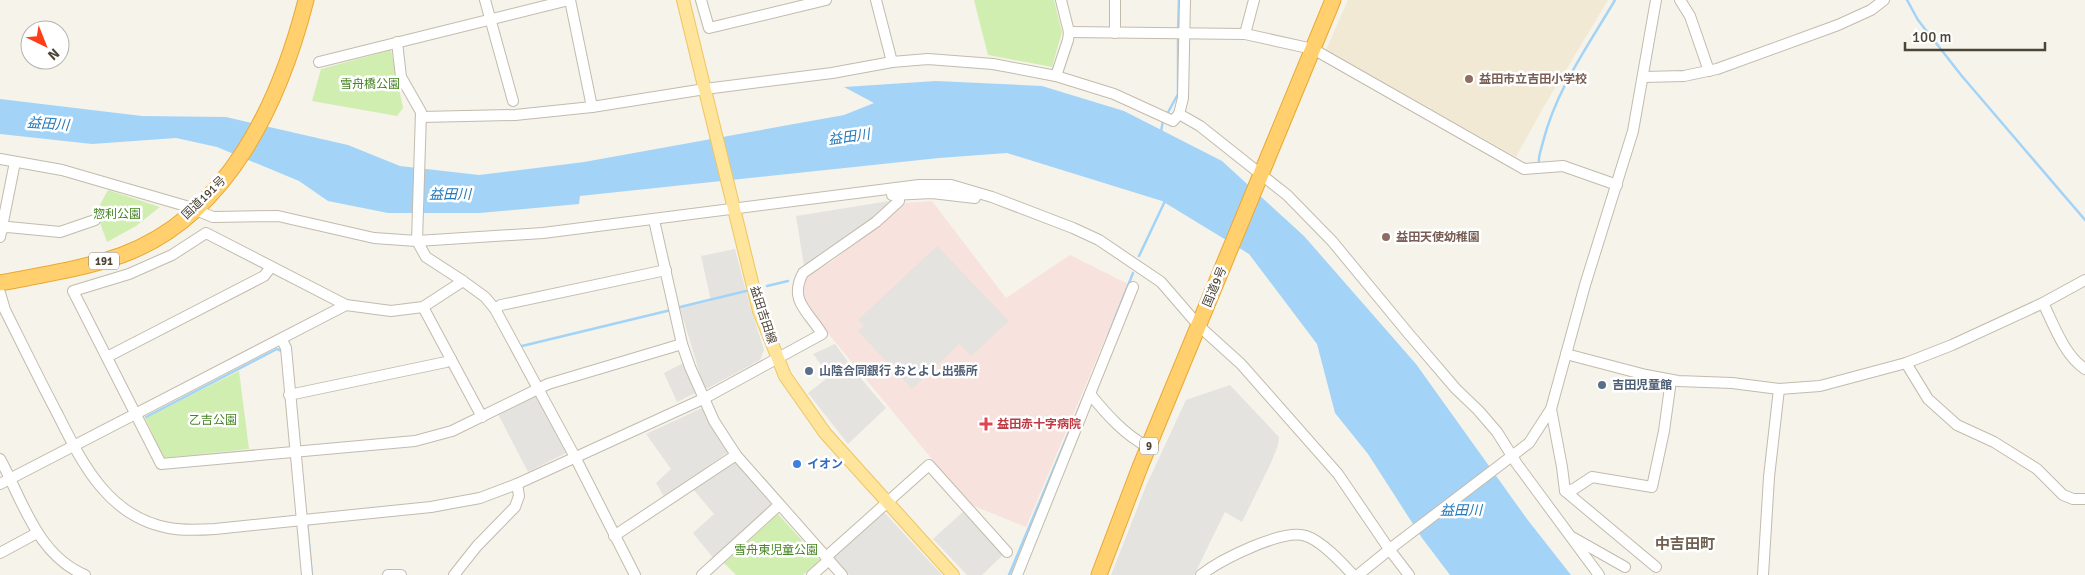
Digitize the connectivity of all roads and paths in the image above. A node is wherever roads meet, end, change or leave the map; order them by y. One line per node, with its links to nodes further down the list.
1 (306, 0): 41 (highway, 国道191号 / 191)
2 (485, 0): 16 (street)
3 (570, 0): 16 (street); 30 (street)
4 (683, 0): 28 (main road, 益田吉田線)
5 (701, 0): 6 (street)
6 (826, 0)
7 (876, 0): 24 (street)
8 (1061, 0): 17 (street)
9 (1115, 0): 18 (street)
10 (1185, 0): 19 (street)
11 (1254, 0): 20 (street)
12 (1333, 0): 22 (highway, 国道9号 / 9)
13 (1656, 0): 27 (street)
14 (1680, 0): 25 (street)
15 (1884, 0): 25 (street)
16 (490, 19): 21 (street); 29 (street)
17 (1069, 32): 18 (street); 26 (street)
18 (1115, 33): 19 (street)
19 (1184, 33): 20 (street); 31 (street)
20 (1245, 34): 22 (street)
21 (397, 42): 23 (street); 32 (street)
22 (1313, 49): 35 (highway, 国道9号 / 9); 36 (street)
23 (319, 62)
24 (892, 62): 26 (street); 28 (street)
25 (1708, 71): 27 (street)
26 (1056, 76): 31 (street)
27 (1644, 77): 36 (street)
28 (706, 94): 30 (street); 40 (main road, 益田吉田線)
29 (513, 101)
30 (592, 107): 32 (street)
31 (1179, 114): 35 (street)
32 (420, 121): 45 (street)
33 (0, 159): 34 (street)
34 (15, 162): 41 (street); 44 (street)
35 (1261, 177): 57 (highway, 国道9号 / 9); 81 (street)
36 (1618, 185): 60 (street)
37 (852, 193): 38 (street); 39 (street); 40 (street)
38 (899, 195): 39 (street); 62 (street)
39 (992, 197): 57 (street)
40 (734, 206): 43 (street); 62 (main road, 益田吉田線)
41 (196, 210): 45 (street); 50 (highway, 国道191号 / 191)
42 (95, 220): 44 (street)
43 (654, 220): 45 (street); 47 (street)
44 (0, 232)
45 (417, 242): 48 (street)
46 (271, 267): 54 (street); 61 (street); 61 (street)
47 (666, 270): 56 (street); 59 (street)
48 (463, 280): 55 (street); 56 (street)
49 (2085, 280): 53 (street)
50 (0, 283)
51 (1133, 287): 69 (street)
52 (0, 293): 75 (street)
53 (2043, 303): 64 (street); 65 (street)
54 (346, 305): 55 (street); 58 (street)
55 (424, 307): 63 (street)
56 (495, 309): 67 (street)
57 (1200, 322): 76 (highway, 国道9号 / 9); 93 (street)
58 (282, 340): 70 (street); 73 (street)
59 (682, 344): 67 (street); 71 (street)
60 (1566, 354): 66 (street); 72 (street)
61 (107, 357): 73 (street)
62 (778, 358): 71 (street); 87 (main road, 益田吉田線)
63 (451, 359): 70 (street); 74 (street)
64 (1906, 362): 68 (street); 86 (street)
65 (2085, 369)
66 (1671, 380): 68 (street); 85 (street)
67 (537, 388): 74 (street); 79 (street)
68 (1779, 389): 116 (street)
69 (1090, 394): 76 (street); 110 (street)
70 (290, 395): 77 (street)
71 (703, 399): 78 (street); 79 (street)
72 (1551, 409): 81 (street); 85 (street)
73 (134, 414): 75 (street); 77 (street)
74 (482, 417): 77 (street)
75 (74, 447): 82 (street); 89 (street)
76 (1148, 447): 111 (highway, 国道9号 / 9)
77 (294, 452): 89 (street)
78 (736, 455): 88 (street); 92 (street)
79 (575, 457): 84 (street); 92 (street)
80 (0, 459): 82 (street)
81 (1510, 459): 91 (street); 93 (street)
82 (11, 479): 83 (street); 90 (street)
83 (0, 484)
84 (517, 484): 89 (street); 104 (street)
85 (1565, 491): 98 (street)
86 (2085, 499)
87 (887, 502): 95 (street); 96 (street); 109 (main road, 益田吉田線)
88 (779, 505): 96 (street); 106 (street)
89 (301, 520): 101 (street)
90 (38, 533): 94 (street); 100 (street)
91 (1568, 534): 97 (street); 115 (street)
92 (614, 536): 105 (street)
93 (1392, 547): 113 (street); 114 (street)
94 (0, 552)
95 (1007, 552)
96 (827, 558): 107 (street); 108 (street)
97 (1625, 567)
98 (1656, 567)
99 (1205, 574): 112 (street)
100 (85, 575)
101 (307, 575)
102 (388, 575): 103 (street)
103 (401, 575)
104 (454, 575)
105 (635, 575)
106 (702, 575)
107 (812, 575)
108 (842, 575)
109 (953, 575)
110 (1017, 575)
111 (1099, 575)
112 (1353, 575)
113 (1358, 575)
114 (1409, 575)
115 (1599, 575)
116 (1763, 575)

